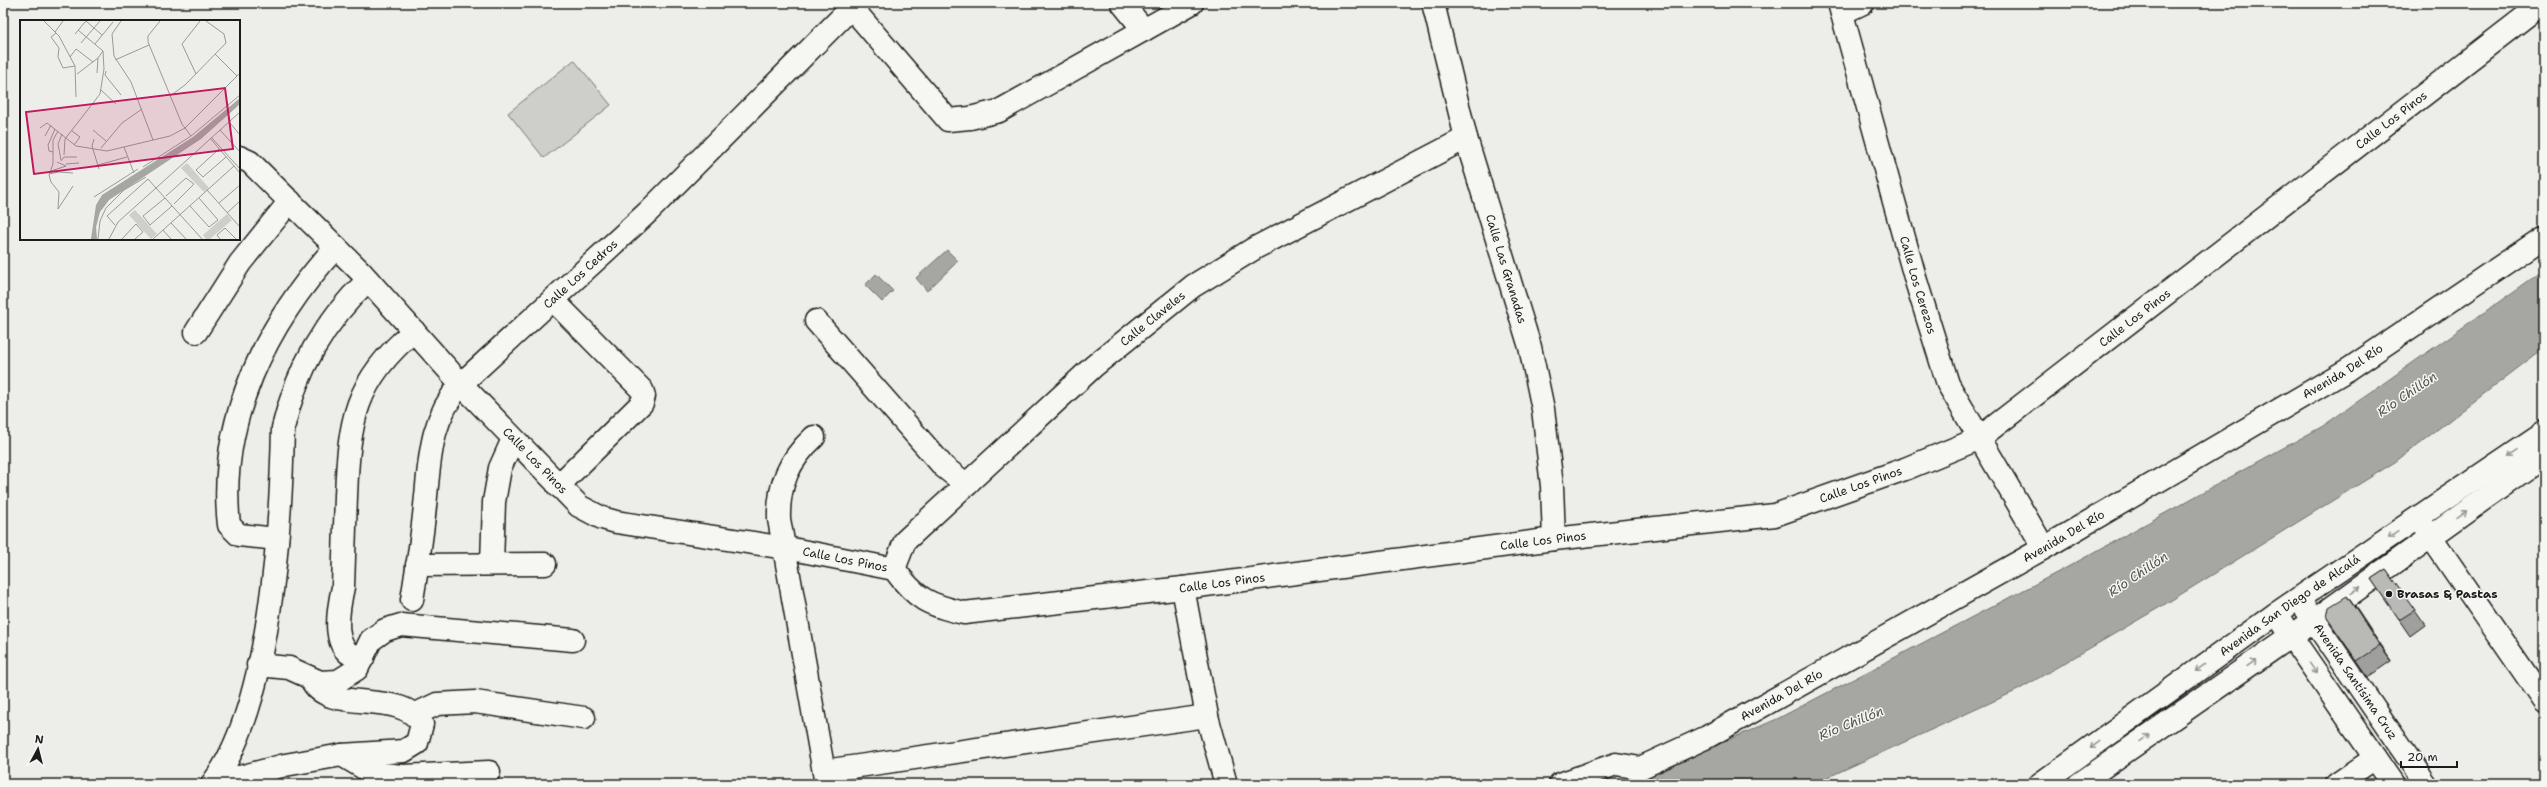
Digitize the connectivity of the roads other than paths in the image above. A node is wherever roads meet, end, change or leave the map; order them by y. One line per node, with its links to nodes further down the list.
1 (1122, 3): 8 (street)
2 (1192, 3): 8 (street)
3 (1433, 3): 9 (street, Calle Las Granadas)
4 (1863, 3): 7 (street)
5 (2543, 3): 23 (street, Calle Los Pinos)
6 (854, 6): 8 (street); 15 (street, Calle Los Cedros)
7 (1841, 8): 23 (street, Calle Los Cerezos)
8 (1144, 30)
9 (1466, 138): 25 (street, Calle Claveles); 29 (street, Calle Las Granadas)
10 (240, 157): 11 (street, Calle Los Pinos)
11 (290, 202): 13 (street, Calle Los Pinos); 18 (street)
12 (2544, 237): 32 (street, Avenida Del Río)
13 (336, 247): 14 (street, Calle Los Pinos); 30 (street)
14 (368, 280): 17 (street, Calle Los Pinos); 30 (street)
15 (553, 300): 19 (street, Calle Los Cedros); 26 (street)
16 (816, 321): 25 (street)
17 (414, 331): 19 (street, Calle Los Pinos); 44 (street)
18 (196, 332)
19 (461, 384): 21 (street, Calle Los Pinos); 35 (street, Calle Los Cedros)
20 (2544, 432): 27 (street, Avenida San Diego de Alcalá, one-way to 27)
21 (513, 438): 26 (street, Calle Los Pinos); 33 (street)
22 (814, 438): 31 (street)
23 (1978, 439): 29 (street, Calle Los Pinos); 32 (street, Calle Los Cerezos)
24 (2544, 456): 28 (street, Avenida San Diego de Alcalá, one-way to 24)
25 (967, 485): 36 (street, Calle Claveles)
26 (558, 486): 31 (street, Calle Los Pinos)
27 (2418, 518): 28 (street); 38 (street, Avenida San Diego de Alcalá, one-way to 38)
28 (2432, 535): 41 (street, Avenida San Diego de Alcalá, one-way to 28); 47 (street)
29 (1554, 539): 37 (street, Calle Los Pinos)
30 (277, 540): 45 (street)
31 (784, 548): 36 (street, Calle Los Pinos); 54 (street)
32 (2044, 548): 57 (street, Avenida Del Río)
33 (492, 564): 34 (street); 35 (street)
34 (545, 564)
35 (418, 565): 39 (street, Calle Los Cedros)
36 (894, 569): 37 (street, Calle Los Pinos)
37 (1183, 588): 49 (street)
38 (2299, 599): 40 (street, Avenida San Diego de Alcalá); 41 (street, Avenida Santísima Cruz)
39 (412, 600)
40 (2277, 613): 42 (street); 58 (street, Avenida San Diego de Alcalá, one-way to 58)
41 (2313, 621): 42 (street, Avenida San Diego de Alcalá); 62 (street, Avenida Santísima Cruz)
42 (2291, 636): 52 (street, one-way to 52); 59 (street, Avenida San Diego de Alcalá, one-way to 42)
43 (573, 640): 44 (street)
44 (363, 658): 46 (street)
45 (258, 665): 46 (street); 55 (street)
46 (311, 679): 48 (street)
47 (2544, 702)
48 (416, 714): 50 (street); 51 (street)
49 (1207, 716): 54 (street); 56 (street)
50 (584, 718)
51 (342, 755): 53 (street); 55 (street)
52 (2375, 758): 60 (street); 61 (street)
53 (489, 772)
54 (825, 777)
55 (215, 780)
56 (1226, 784)
57 (1560, 784)
58 (2040, 784)
59 (2079, 784)
60 (2337, 784)
61 (2393, 784)
62 (2426, 784)

